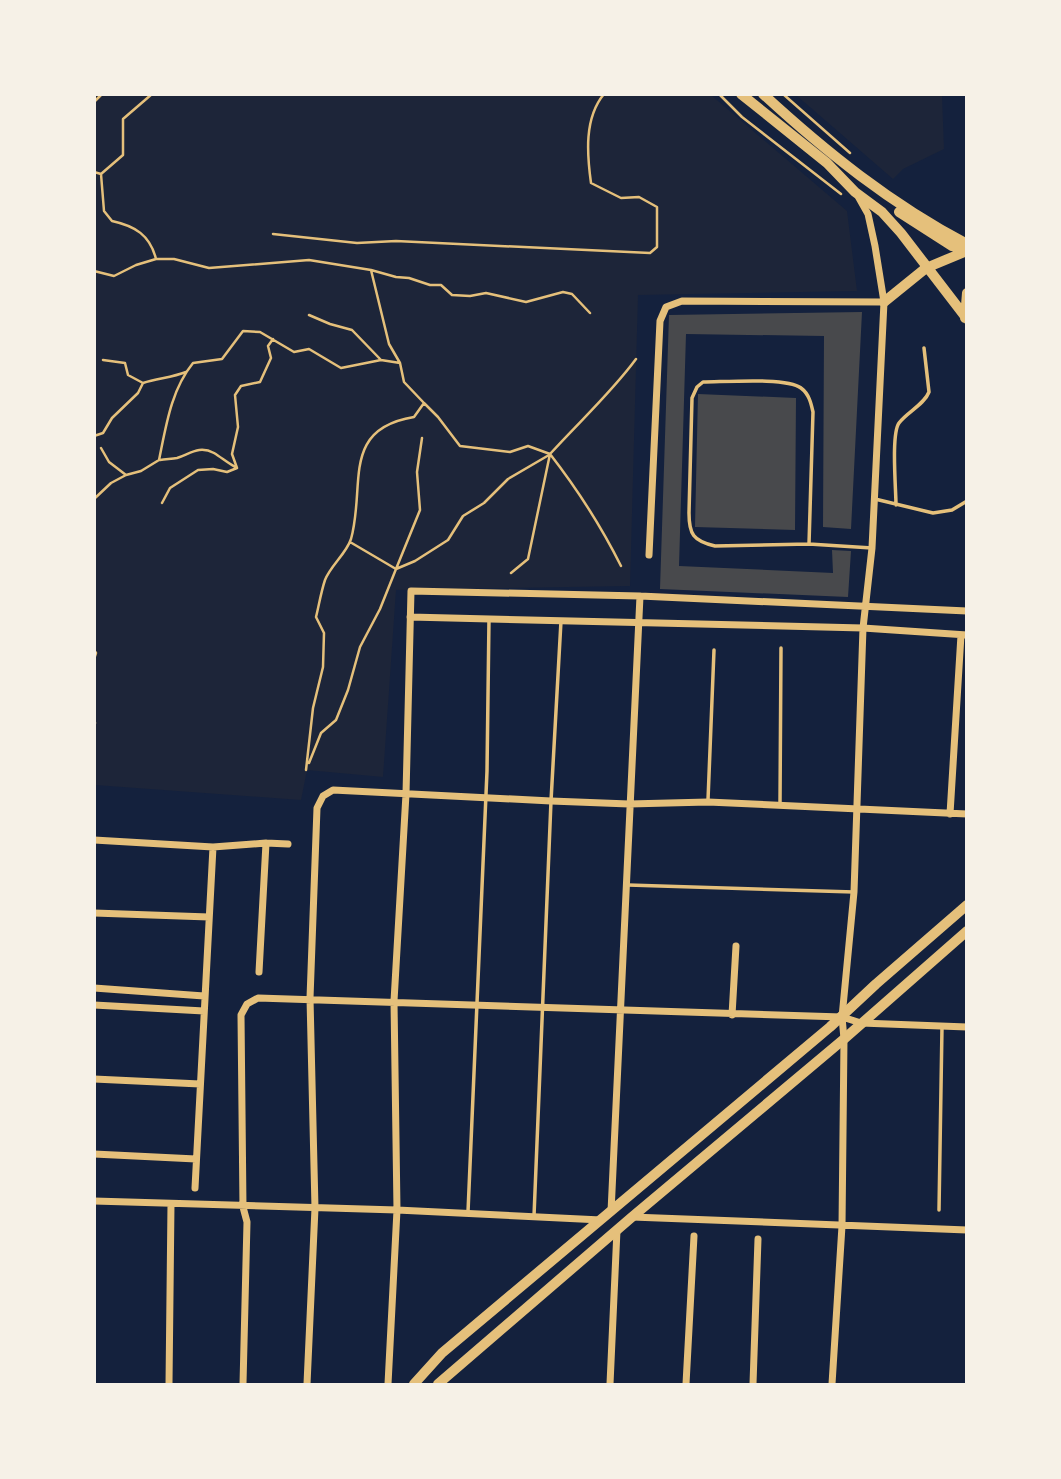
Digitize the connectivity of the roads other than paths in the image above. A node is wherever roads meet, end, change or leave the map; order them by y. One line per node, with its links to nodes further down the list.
1 (741, 94): 3 (main road)
2 (763, 94): 5 (main road)
3 (827, 163): 4 (main road); 5 (main road)
4 (851, 188): 6 (main road); 8 (street)
5 (967, 248): 6 (main road)
6 (926, 268): 8 (main road); 9 (main road)
7 (967, 293): 9 (main road)
8 (884, 302): 11 (street); 16 (street)
9 (966, 318)
10 (924, 348): 13 (lane)
11 (873, 498): 13 (lane); 15 (street)
12 (967, 500): 13 (lane)
13 (896, 505)
14 (809, 544): 14 (lane); 15 (lane)
15 (872, 548): 18 (street)
16 (649, 555)
17 (640, 596): 18 (street); 20 (street); 23 (street)
18 (867, 607): 19 (street); 24 (street)
19 (967, 611)
20 (410, 617): 21 (street); 28 (street)
21 (489, 619): 22 (street); 29 (lane)
22 (561, 621): 23 (street); 30 (lane)
23 (639, 622): 24 (street); 32 (street)
24 (863, 628): 25 (street); 34 (street)
25 (964, 635): 35 (street)
26 (781, 648): 33 (lane)
27 (714, 650): 31 (lane)
28 (406, 794): 29 (street); 51 (street); 52 (street)
29 (486, 798): 30 (street); 54 (lane)
30 (551, 801): 32 (street); 55 (lane)
31 (708, 802): 32 (street); 33 (street)
32 (629, 804): 41 (street)
33 (780, 806): 34 (street)
34 (856, 809): 35 (street); 42 (street)
35 (950, 814): 36 (street)
36 (967, 814)
37 (94, 841): 40 (street)
38 (266, 843): 39 (street); 40 (street); 48 (street)
39 (288, 844)
40 (213, 846): 45 (street)
41 (626, 885): 42 (lane); 56 (street)
42 (854, 892): 59 (street)
43 (967, 905): 59 (main road)
44 (94, 913): 45 (street)
45 (209, 917): 50 (street)
46 (964, 937): 60 (main road)
47 (736, 946): 58 (street)
48 (259, 972)
49 (94, 988): 50 (street)
50 (204, 996): 57 (street)
51 (310, 998): 52 (street); 71 (street); 72 (street)
52 (394, 1002): 54 (street); 73 (street)
53 (94, 1005): 57 (street)
54 (477, 1005): 55 (street); 75 (lane)
55 (542, 1006): 56 (street); 76 (lane)
56 (622, 1010): 58 (street); 77 (street)
57 (204, 1011): 65 (street)
58 (732, 1015): 59 (street)
59 (842, 1017): 60 (street); 63 (street); 77 (main road)
60 (861, 1023): 61 (street); 63 (main road)
61 (943, 1026): 62 (street); 74 (lane)
62 (967, 1027)
63 (844, 1039): 78 (main road); 79 (street)
64 (94, 1079): 65 (street)
65 (200, 1084): 67 (street)
66 (94, 1154): 67 (street)
67 (196, 1159): 68 (street)
68 (195, 1188)
69 (94, 1202): 70 (street)
70 (171, 1204): 71 (street); 84 (street)
71 (243, 1207): 72 (street); 85 (street)
72 (315, 1208): 73 (street); 86 (street)
73 (397, 1210): 75 (street); 87 (street)
74 (939, 1210)
75 (468, 1214): 76 (street)
76 (534, 1216): 77 (street)
77 (606, 1216): 88 (main road)
78 (632, 1217): 79 (street); 80 (main road)
79 (842, 1226): 81 (street); 93 (street)
80 (617, 1230): 89 (main road); 90 (street)
81 (967, 1230)
82 (694, 1236): 91 (street)
83 (758, 1239): 92 (street)
84 (169, 1384)
85 (243, 1384)
86 (307, 1384)
87 (388, 1384)
88 (414, 1384)
89 (438, 1384)
90 (610, 1384)
91 (686, 1384)
92 (753, 1384)
93 (832, 1384)

